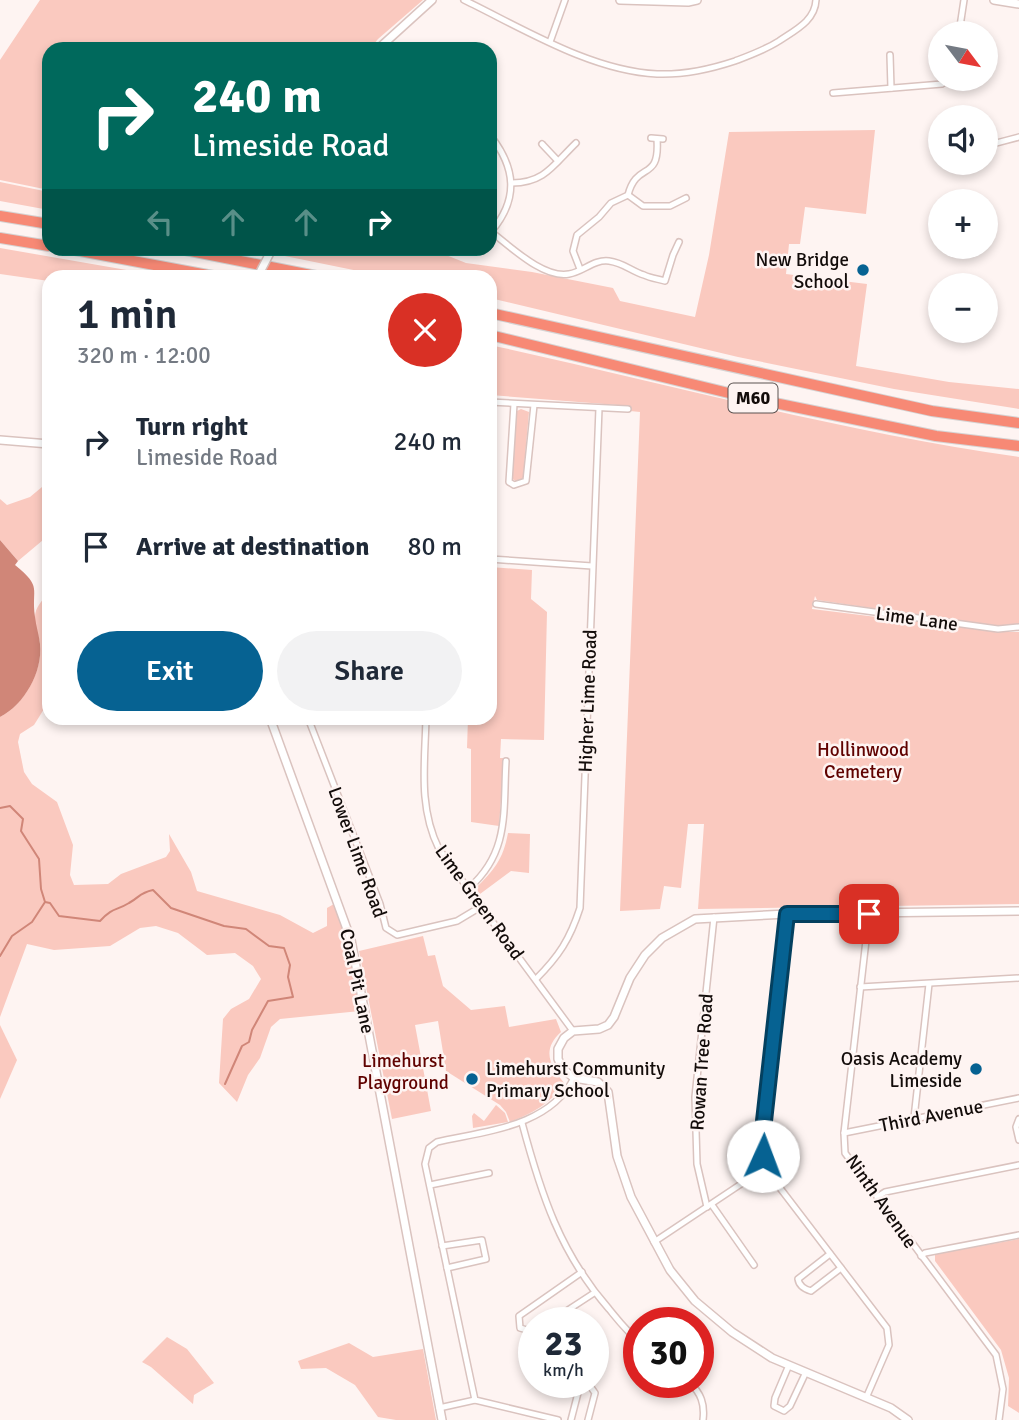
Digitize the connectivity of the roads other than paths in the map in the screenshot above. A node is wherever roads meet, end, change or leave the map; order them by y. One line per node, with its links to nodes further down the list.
1 (432, 0): 11 (street)
2 (464, 0): 12 (street)
3 (565, 0): 12 (street)
4 (622, 0): 5 (street)
5 (697, 0)
6 (816, 0): 12 (street)
7 (964, 0): 10 (street)
8 (995, 0): 9 (street)
9 (1019, 4)
10 (961, 21)
11 (386, 42)
12 (550, 42)
13 (890, 55): 15 (street)
14 (928, 85): 15 (street)
15 (891, 88): 16 (street)
16 (833, 93)
17 (1019, 137): 20 (street)
18 (657, 139): 25 (street)
19 (576, 143): 23 (street)
20 (998, 143)
21 (542, 144): 23 (street)
22 (497, 146): 24 (street)
23 (558, 161): 24 (street)
24 (512, 183): 28 (street)
25 (628, 195): 26 (street); 38 (street)
26 (686, 198)
27 (0, 216): 29 (highway)
28 (497, 223)
29 (42, 224)
30 (497, 236): 38 (street)
31 (0, 238): 32 (highway)
32 (42, 245)
33 (686, 252): 39 (street)
34 (107, 256): 36 (highway)
35 (215, 256): 37 (highway)
36 (182, 270)
37 (286, 270)
38 (580, 270): 39 (street)
39 (665, 281): 40 (street)
40 (672, 283)
41 (497, 315): 48 (highway, M60)
42 (497, 337): 51 (highway, M60)
43 (497, 403): 44 (street)
44 (514, 404): 45 (street); 45 (street)
45 (534, 405): 46 (street)
46 (599, 408): 47 (street); 53 (street, Higher Lime Road)
47 (628, 409)
48 (1019, 423)
49 (0, 440): 50 (street)
50 (42, 443)
51 (1019, 446)
52 (497, 559): 53 (street)
53 (592, 566): 67 (street, Higher Lime Road)
54 (816, 604): 55 (street, Lime Lane)
55 (1019, 627)
56 (273, 725): 102 (street, Coal Pit Lane)
57 (311, 725): 61 (street, Lower Lime Road)
58 (426, 725): 60 (street, Lime Green Road)
59 (506, 761): 60 (street)
60 (469, 888): 61 (street, Lime Green Road)
61 (482, 906): 67 (street, Lime Green Road)
62 (1019, 911): 64 (street)
63 (787, 914): 64 (street); 65 (street); 78 (street)
64 (869, 914): 69 (street, Ninth Avenue)
65 (714, 917): 70 (street); 83 (street, Rowan Tree Road)
66 (1019, 978): 68 (street)
67 (536, 979): 70 (street, Lime Green Road)
68 (929, 984): 69 (street); 73 (street)
69 (860, 987): 76 (street, Ninth Avenue)
70 (573, 1031): 71 (street)
71 (573, 1078): 75 (street); 85 (street)
72 (1019, 1098): 73 (street, Third Avenue)
73 (914, 1118): 76 (street, Third Avenue)
74 (1019, 1119): 77 (street)
75 (522, 1123): 81 (street); 92 (street)
76 (844, 1133): 82 (street, Ninth Avenue)
77 (1019, 1140)
78 (763, 1156): 83 (street); 87 (street)
79 (1019, 1165): 82 (street)
80 (489, 1173): 81 (street)
81 (430, 1185): 86 (street)
82 (877, 1197): 88 (street, Ninth Avenue)
83 (710, 1206): 85 (street); 89 (street)
84 (1019, 1235): 88 (street)
85 (654, 1242): 97 (street)
86 (442, 1246): 90 (street); 90 (street)
87 (830, 1254): 91 (street); 91 (street)
88 (921, 1256): 109 (street, Ninth Avenue)
89 (754, 1265)
90 (447, 1268): 101 (street)
91 (841, 1269): 100 (street)
92 (582, 1272): 93 (street); 94 (street)
93 (594, 1293): 95 (street); 96 (street)
94 (532, 1307)
95 (573, 1307)
96 (623, 1324)
97 (789, 1365): 98 (street); 98 (street)
98 (806, 1372): 100 (street)
99 (701, 1398): 107 (street)
100 (866, 1398): 108 (street)
101 (475, 1400): 102 (street); 104 (street)
102 (439, 1408): 103 (street, Coal Pit Lane)
103 (442, 1420)
104 (558, 1420)
105 (571, 1420): 106 (street)
106 (588, 1420)
107 (703, 1420)
108 (908, 1420)
109 (999, 1420)

